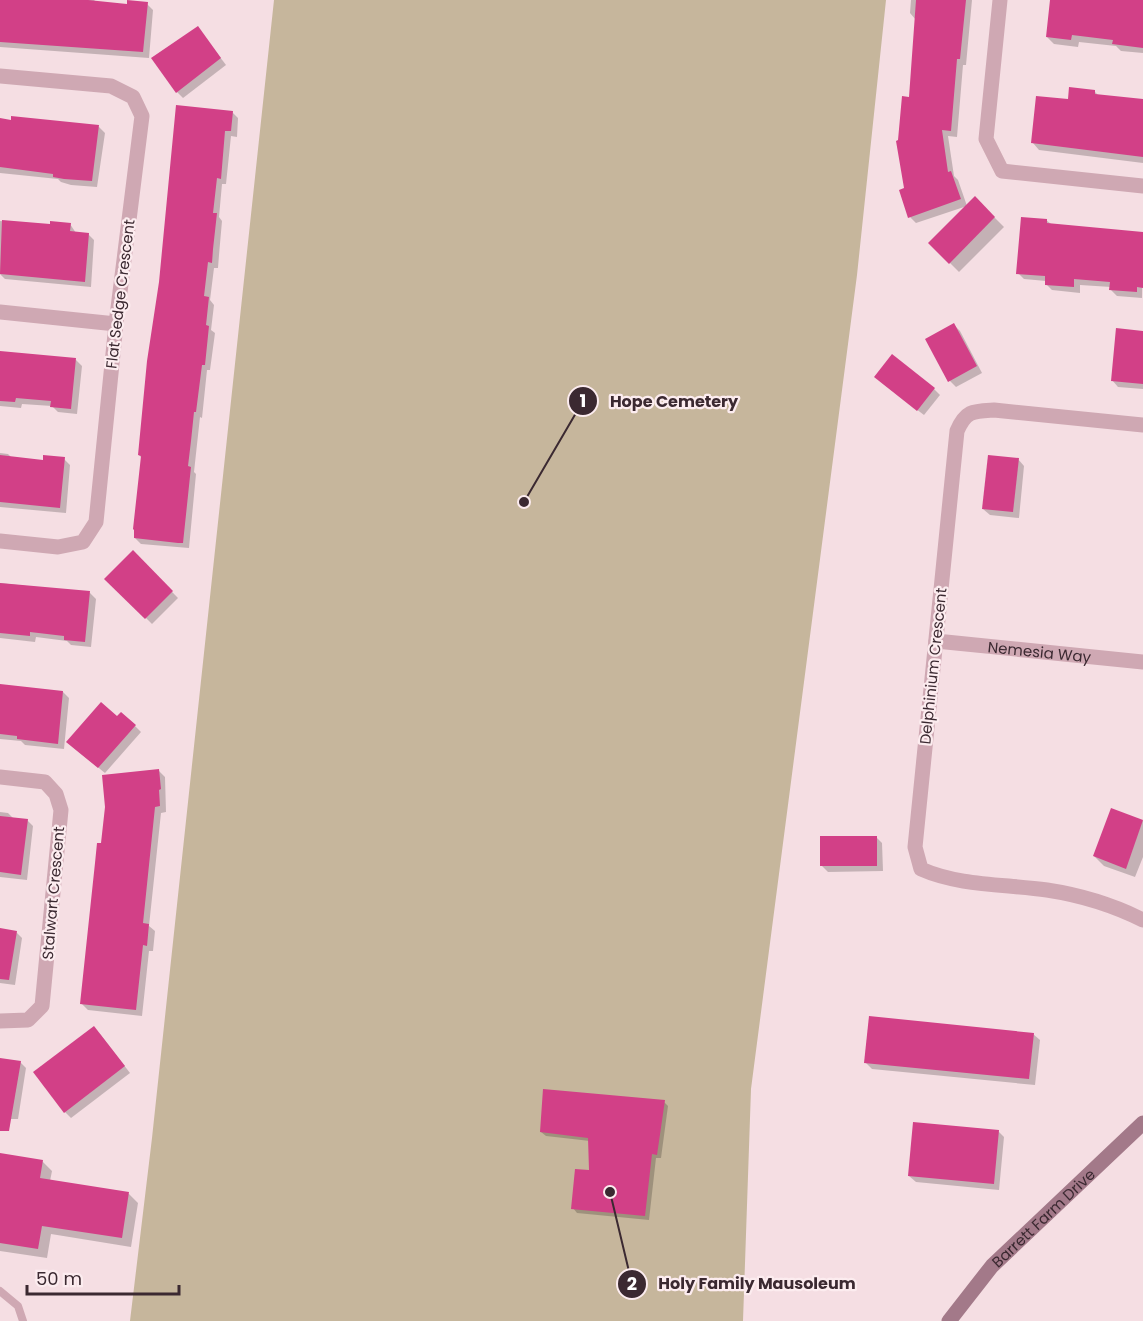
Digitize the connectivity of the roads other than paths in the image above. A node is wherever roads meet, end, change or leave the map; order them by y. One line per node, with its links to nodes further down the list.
1 (1000, 0): 3 (street)
2 (0, 76): 5 (street, Flat Sedge Crescent)
3 (1143, 186)
4 (0, 312): 5 (street)
5 (116, 324): 7 (street, Flat Sedge Crescent)
6 (1143, 425): 8 (street, Delphinium Crescent)
7 (0, 541)
8 (936, 641): 9 (street, Nemesia Way); 11 (street, Delphinium Crescent)
9 (1143, 662)
10 (0, 777): 12 (street, Stalwart Crescent)
11 (1143, 920)
12 (0, 1021)
13 (1143, 1123): 16 (street, Barrett Farm Drive)
14 (0, 1291): 15 (lane)
15 (23, 1321)
16 (950, 1321)

